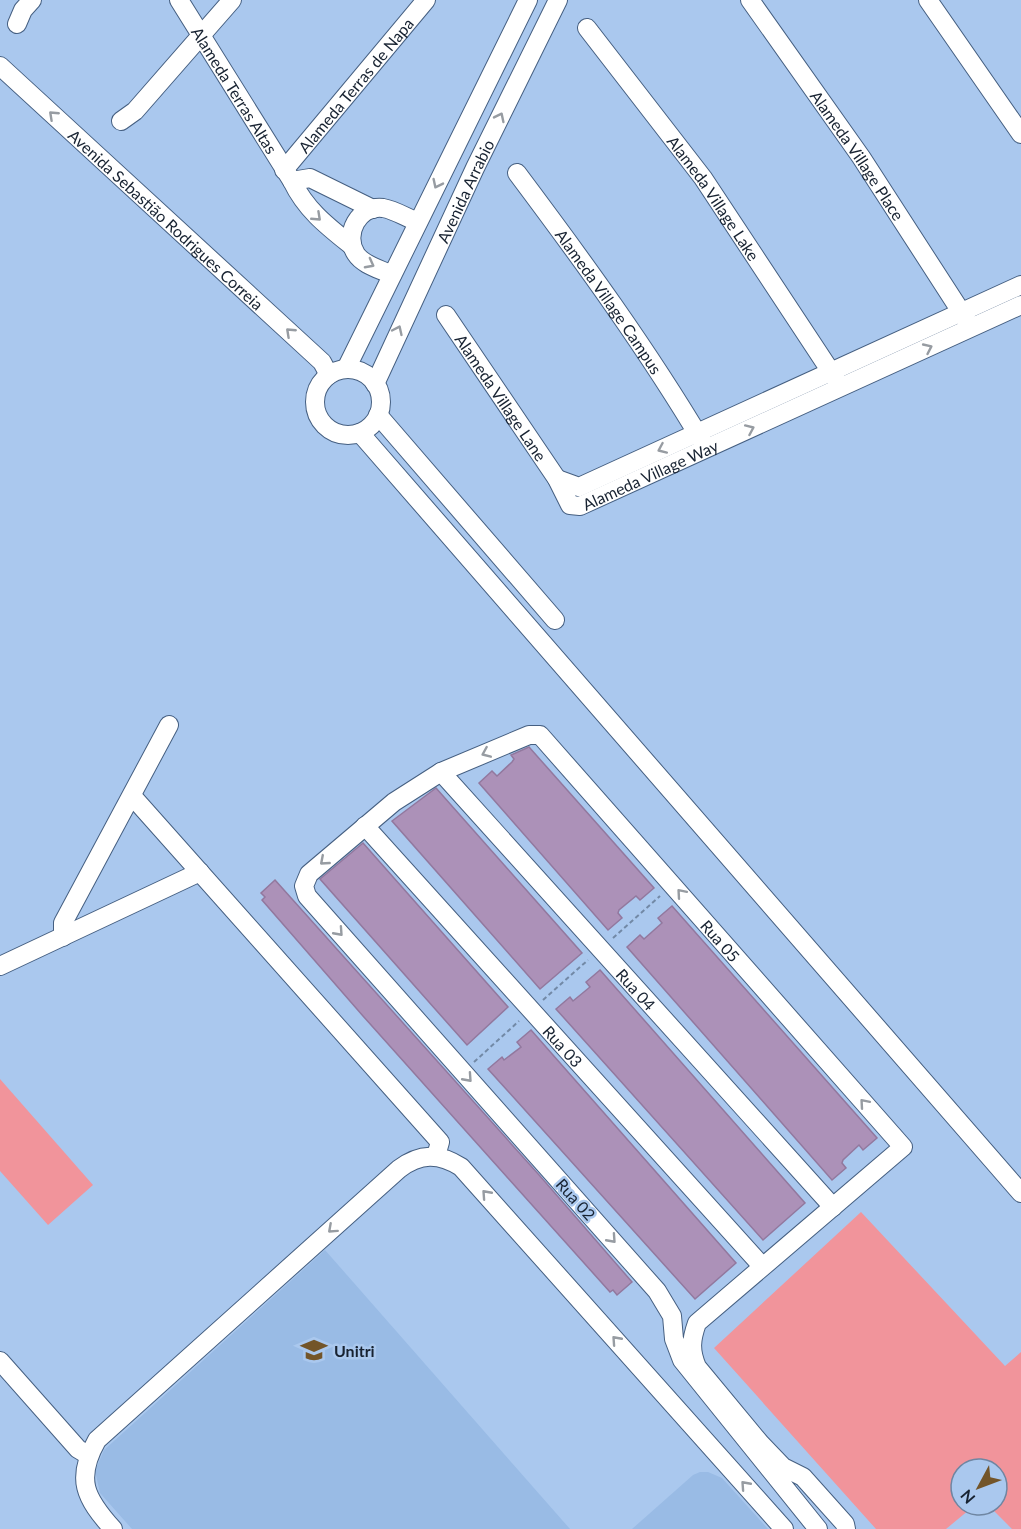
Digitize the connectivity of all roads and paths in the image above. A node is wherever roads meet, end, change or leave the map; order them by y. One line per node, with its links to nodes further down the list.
1 (32, 0): 9 (street)
2 (179, 0): 11 (street, Alameda Terras Altas)
3 (232, 0): 11 (street)
4 (426, 0): 18 (street, Alameda Terras de Napa)
5 (528, 0): 15 (street, Avenida Arrabio)
6 (558, 0): 16 (street, Avenida Arrabio, one-way to 6)
7 (750, 0): 26 (street, Alameda Village Place)
8 (928, 0): 14 (street)
9 (17, 24)
10 (587, 28): 27 (street, Alameda Village Lake)
11 (200, 38): 13 (street); 18 (street, Alameda Terras Altas)
12 (0, 66): 28 (street, Avenida Sebastião Rodrigues Correia, one-way to 12)
13 (121, 121)
14 (1021, 134)
15 (452, 154): 16 (street); 20 (street, Avenida Arrabio, one-way to 20)
16 (475, 168): 29 (street, Avenida Arrabio, one-way to 16)
17 (517, 173): 33 (street, Alameda Village Campus)
18 (288, 176): 19 (street); 21 (street, Alameda Terras Altas, one-way to 21)
19 (373, 209): 20 (street); 21 (street)
20 (418, 222): 22 (street, Avenida Arrabio)
21 (352, 246): 22 (street, one-way to 22)
22 (392, 275): 28 (street, Avenida Arrabio)
23 (1021, 285): 26 (street, Alameda Village Way)
24 (1021, 305): 26 (street, Alameda Village Way)
25 (446, 315): 35 (street, Alameda Village Lane)
26 (966, 320): 27 (street, Alameda Village Way); 30 (street, Alameda Village Way, one-way to 26)
27 (831, 371): 30 (street, Alameda Village Lake); 33 (street, Alameda Village Way)
28 (337, 372): 29 (street); 32 (street)
29 (375, 384): 31 (street)
30 (841, 387): 34 (street, Alameda Village Way, one-way to 30)
31 (378, 415): 32 (street); 36 (street)
32 (360, 433): 49 (street)
33 (696, 433): 34 (street, Alameda Village Campus); 35 (street, Alameda Village Way, one-way to 35)
34 (706, 449): 35 (street, Alameda Village Way)
35 (557, 479)
36 (555, 620)
37 (169, 725): 39 (street)
38 (441, 772): 40 (street); 42 (street, Rua 05, one-way to 38); 44 (street, Rua 04)
39 (133, 797): 41 (street); 43 (street)
40 (365, 826): 46 (street, Rua 03); 47 (street, Rua 02, one-way to 47)
41 (200, 872): 43 (street); 48 (street)
42 (673, 884): 44 (path); 50 (street, Rua 05, one-way to 42)
43 (63, 937): 45 (street)
44 (601, 948): 46 (path); 50 (street, Rua 04)
45 (0, 966)
46 (531, 1010): 47 (path); 51 (street, Rua 03)
47 (463, 1071): 52 (street, Rua 02, one-way to 52)
48 (436, 1156): 54 (street, one-way to 54); 56 (street, one-way to 48)
49 (1021, 1193)
50 (833, 1207): 51 (street)
51 (762, 1266): 52 (street)
52 (687, 1333): 57 (street); 58 (street)
53 (0, 1361): 54 (street)
54 (88, 1455): 55 (street)
55 (113, 1529)
56 (784, 1529)
57 (818, 1529)
58 (846, 1529)

